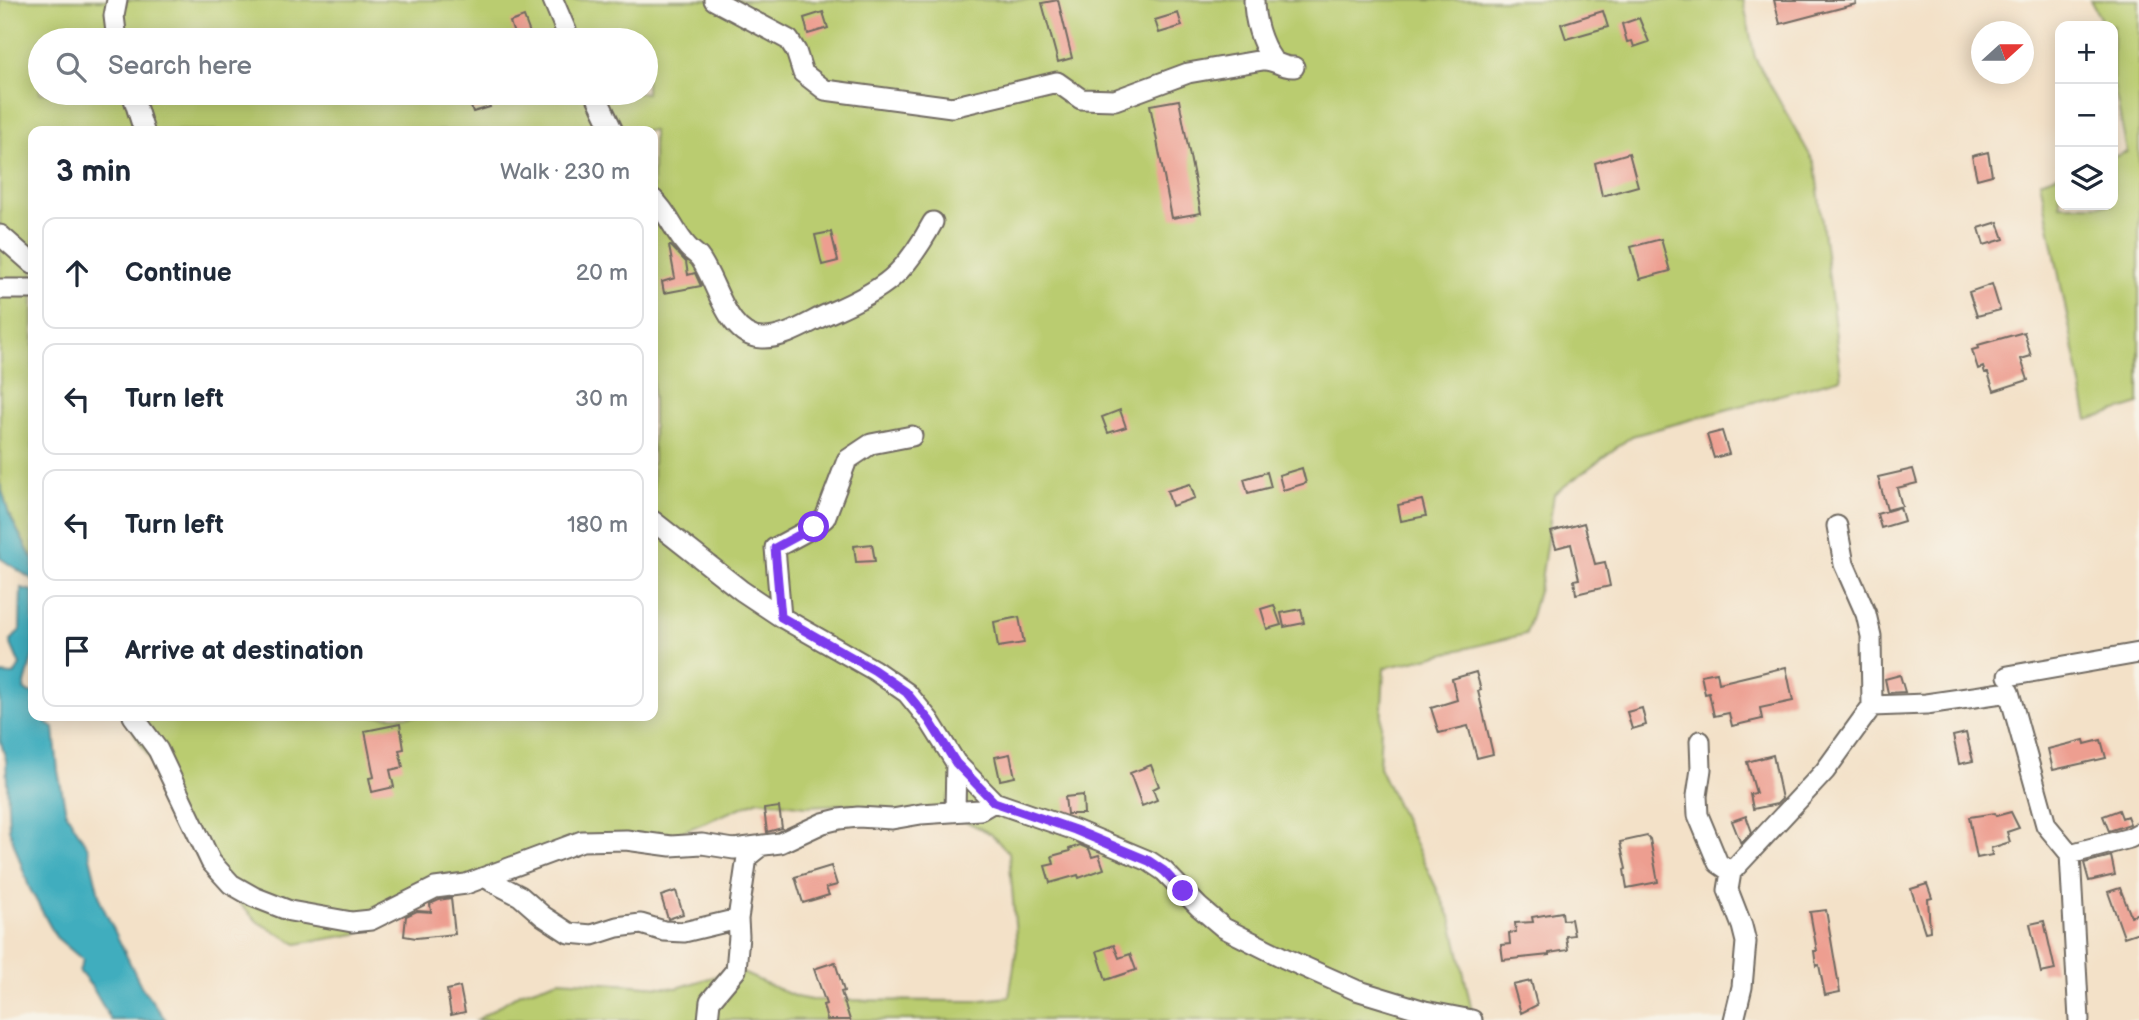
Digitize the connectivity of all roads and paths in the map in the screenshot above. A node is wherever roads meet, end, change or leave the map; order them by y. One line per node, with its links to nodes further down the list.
1 (117, 0): 5 (street)
2 (554, 0): 6 (street)
3 (714, 0): 7 (street)
4 (1254, 0): 7 (street)
5 (116, 28)
6 (565, 28)
7 (1272, 60): 8 (street)
8 (1294, 67)
9 (136, 105): 11 (street)
10 (601, 105): 12 (street)
11 (142, 126)
12 (611, 126)
13 (658, 204): 14 (street)
14 (933, 222)
15 (16, 241): 16 (street)
16 (28, 257)
17 (0, 289): 18 (street)
18 (28, 289)
19 (912, 436): 22 (street)
20 (658, 525): 22 (street)
21 (1837, 526): 25 (street)
22 (781, 617): 28 (street)
23 (2139, 653): 24 (street)
24 (2008, 676)
25 (1872, 706): 33 (street); 34 (street)
26 (138, 721): 32 (street)
27 (1700, 741): 34 (street)
28 (956, 763): 29 (street); 30 (street)
29 (994, 802): 30 (street); 38 (street)
30 (955, 811): 32 (street)
31 (2139, 833): 33 (street)
32 (762, 845): 36 (street)
33 (2070, 854): 40 (street)
34 (1731, 872): 39 (street)
35 (491, 881): 36 (street)
36 (738, 919): 37 (street)
37 (708, 1020)
38 (1472, 1020)
39 (1734, 1020)
40 (2079, 1020)

